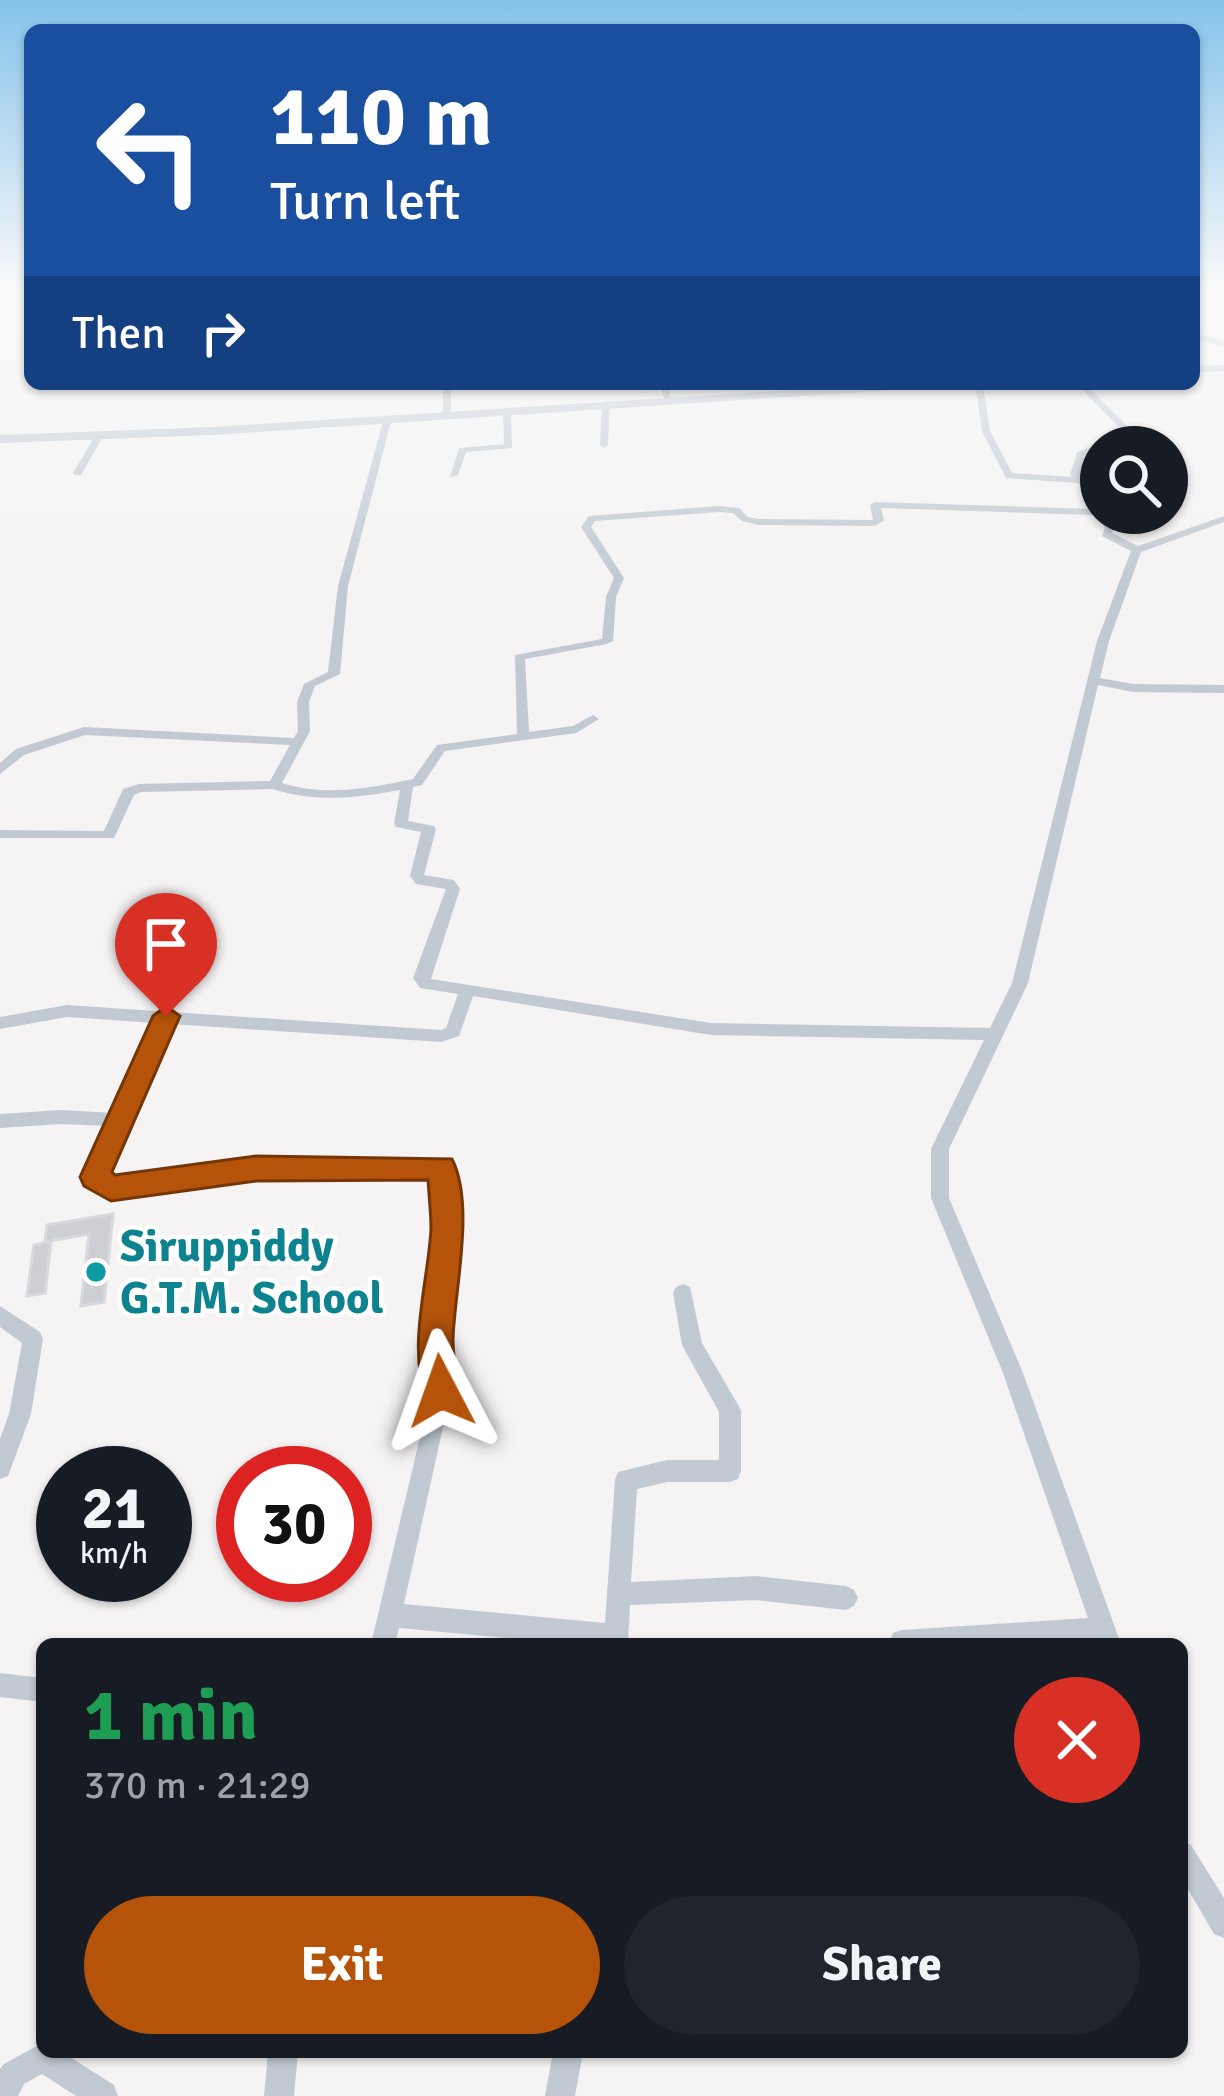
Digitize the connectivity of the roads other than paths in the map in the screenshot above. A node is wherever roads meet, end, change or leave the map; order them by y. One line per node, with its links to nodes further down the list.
1 (447, 390): 9 (street)
2 (666, 390): 6 (street)
3 (804, 390): 6 (street)
4 (980, 390): 17 (street)
5 (1086, 390): 11 (street)
6 (668, 400): 7 (street)
7 (606, 403): 8 (street); 14 (street)
8 (506, 410): 9 (street); 16 (street)
9 (447, 414): 10 (street)
10 (388, 418): 12 (street); 26 (street)
11 (1123, 426)
12 (100, 435): 13 (street); 15 (street)
13 (0, 439)
14 (604, 445)
15 (78, 473)
16 (453, 475)
17 (1080, 482)
18 (1080, 508): 25 (street)
19 (1224, 519): 21 (street)
20 (1106, 534): 21 (street)
21 (1137, 550): 22 (street)
22 (1094, 681): 23 (street); 34 (street)
23 (1224, 689)
24 (593, 719): 25 (street)
25 (523, 737): 28 (street)
26 (298, 742): 27 (street); 29 (street)
27 (0, 770)
28 (407, 784): 29 (street); 31 (street)
29 (274, 785): 30 (street)
30 (0, 834)
31 (467, 989): 32 (street); 34 (street)
32 (166, 1016): 33 (street); 35 (street)
33 (0, 1023)
34 (995, 1034): 43 (street)
35 (118, 1120): 36 (street); 42 (street)
36 (0, 1121)
37 (683, 1293): 40 (street)
38 (0, 1315): 39 (street)
39 (0, 1468)
40 (619, 1594): 41 (street); 46 (street)
41 (846, 1598)
42 (390, 1615): 44 (street); 45 (street)
43 (1106, 1637): 47 (street)
44 (384, 1638)
45 (598, 1638)
46 (616, 1638)
47 (1065, 1638)
48 (0, 1685): 49 (street)
49 (36, 1689)
50 (1188, 1864): 51 (street)
51 (1224, 1924)
52 (41, 2058): 56 (street)
53 (45, 2058): 57 (street)
54 (282, 2058): 58 (street)
55 (567, 2058): 59 (street)
56 (1, 2096)
57 (103, 2096)
58 (279, 2096)
59 (560, 2096)

